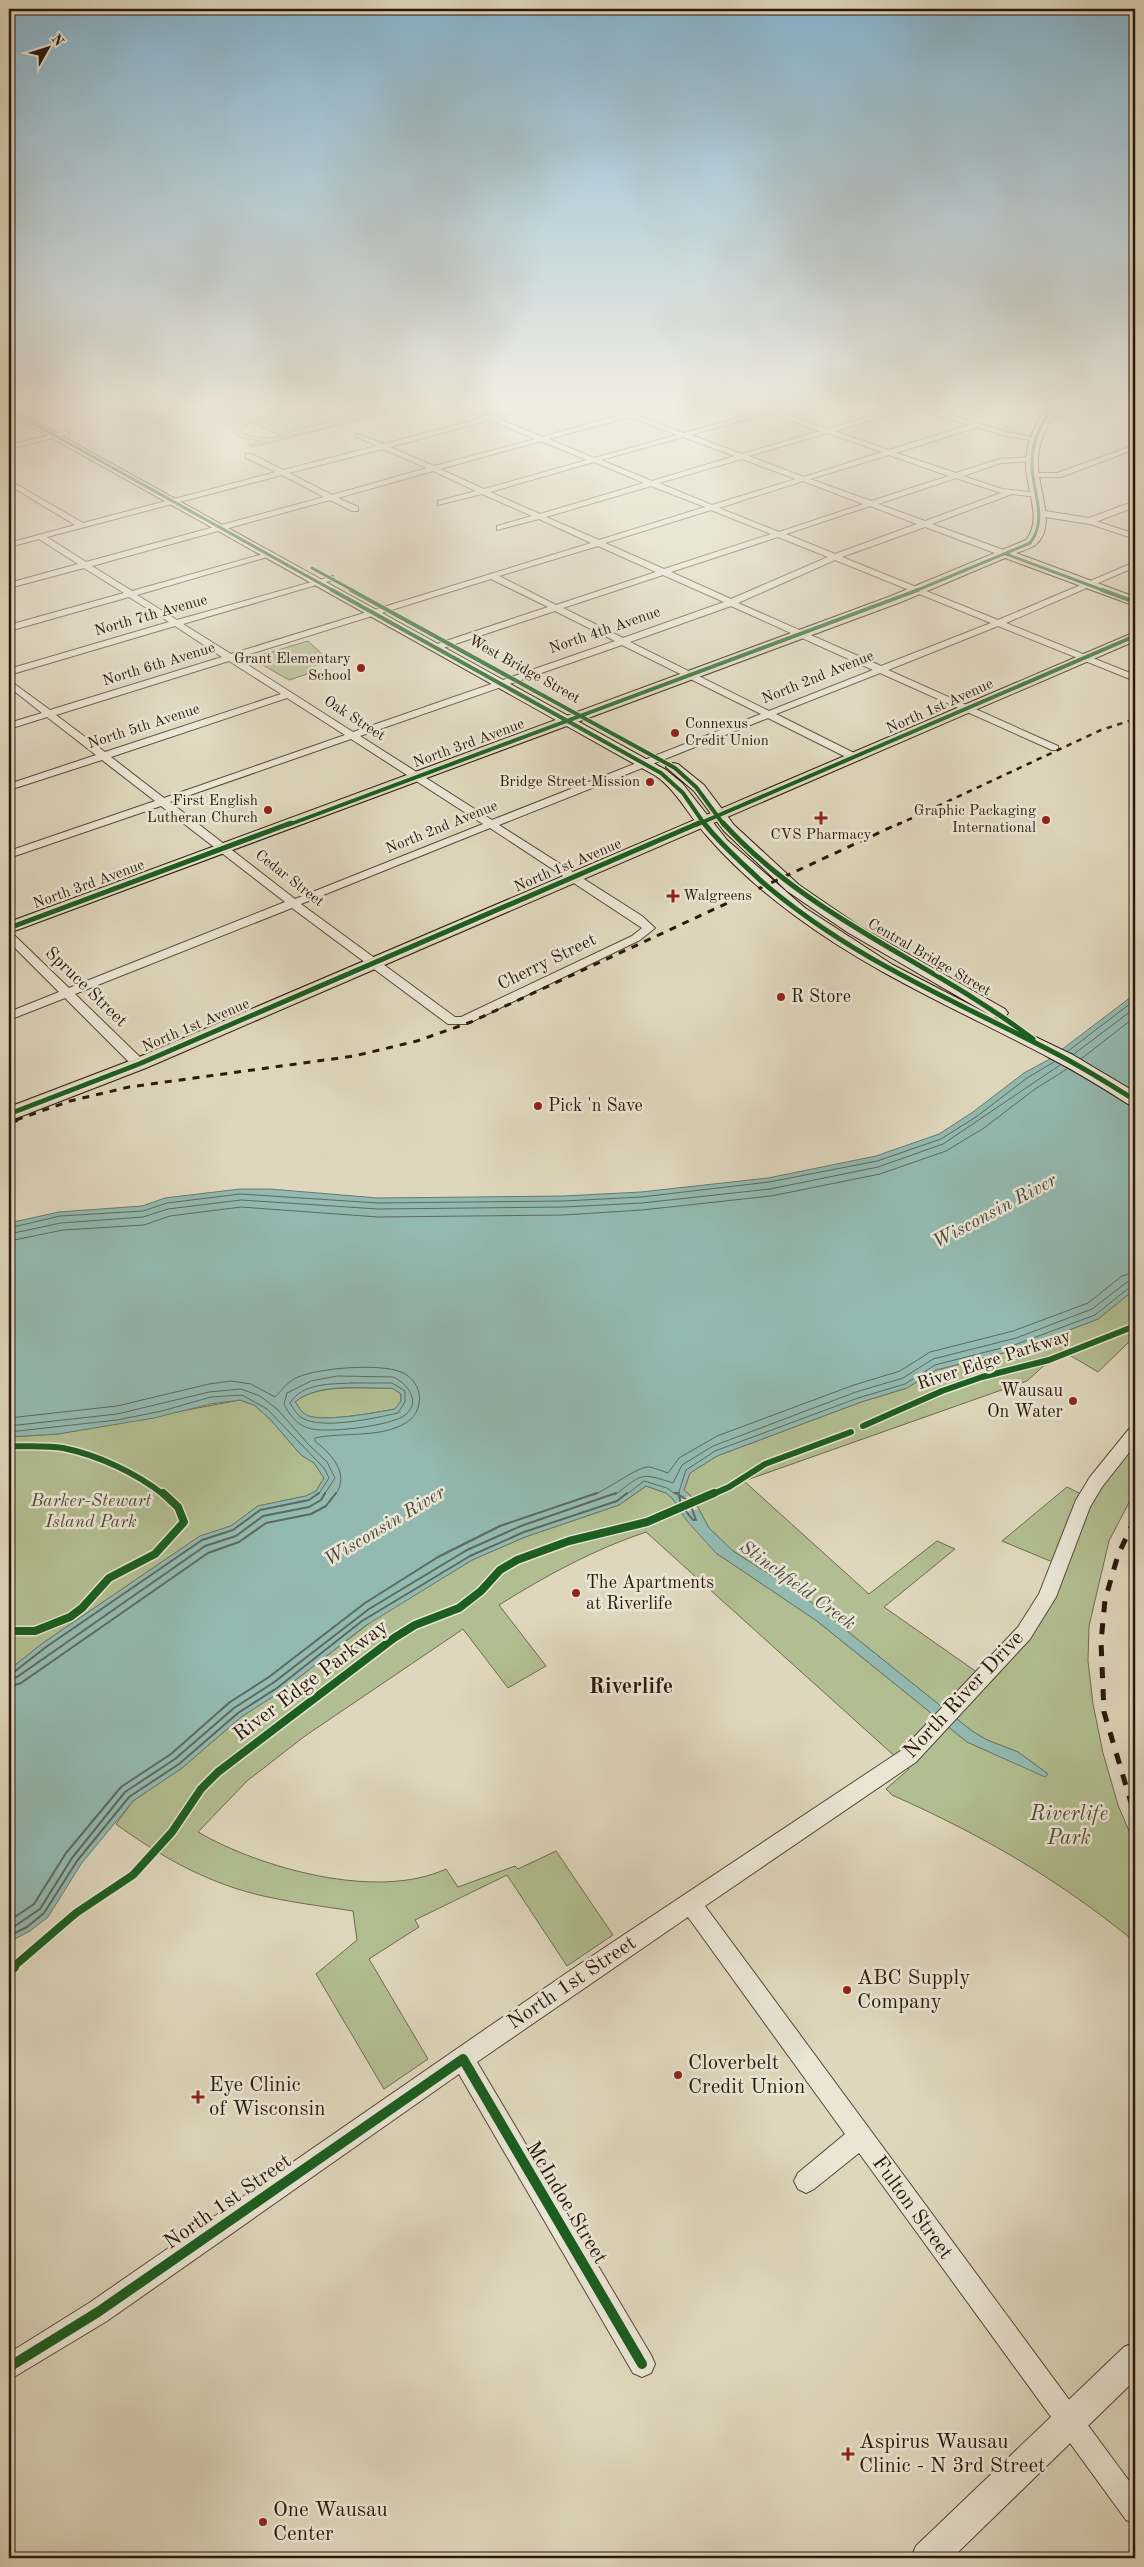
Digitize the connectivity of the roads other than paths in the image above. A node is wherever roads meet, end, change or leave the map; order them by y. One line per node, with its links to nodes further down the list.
1 (82, 526): 16 (street)
2 (223, 526): 26 (street)
3 (227, 526): 22 (main road, West Bridge Street)
4 (227, 526): 29 (main road, West Bridge Street)
5 (507, 526): 14 (street)
6 (562, 526): 18 (street)
7 (656, 526): 18 (street, North 6th Avenue)
8 (758, 526): 15 (street)
9 (804, 526): 15 (street)
10 (920, 526): 23 (street, North 4th Avenue)
11 (930, 526): 21 (street)
12 (1039, 526): 20 (main road)
13 (1103, 526): 17 (street)
14 (500, 528)
15 (779, 534): 23 (street); 27 (street)
16 (41, 537): 19 (street); 26 (street, Oak Street)
17 (1135, 537)
18 (600, 543): 27 (street); 28 (street, North 6th Avenue)
19 (9, 546)
20 (1025, 546): 21 (main road, North 3rd Avenue); 24 (main road)
21 (1006, 554): 24 (main road); 32 (main road, North 3rd Avenue)
22 (270, 555): 29 (main road, West Bridge Street); 33 (street)
23 (836, 557): 32 (street); 35 (street, North 4th Avenue)
24 (1034, 564): 30 (main road)
25 (1135, 564): 30 (street, North 2nd Avenue)
26 (84, 565): 31 (street); 33 (street, Oak Street)
27 (664, 572): 35 (street); 36 (street)
28 (492, 576): 36 (street); 37 (street, North 6th Avenue)
29 (324, 580): 37 (main road, West Bridge Street); 38 (street, North 7th Avenue)
30 (1088, 584): 34 (main road); 39 (street, North 2nd Avenue)
31 (9, 586)
32 (917, 590): 39 (street); 41 (main road, North 3rd Avenue)
33 (130, 594): 38 (street, Oak Street); 40 (street)
34 (1135, 602)
35 (732, 603): 41 (street); 43 (street, North 4th Avenue)
36 (555, 608): 43 (street); 44 (street)
37 (381, 611): 44 (main road, West Bridge Street); 45 (street, North 6th Avenue)
38 (176, 623): 45 (street, Oak Street); 48 (street, North 7th Avenue)
39 (998, 623): 46 (street); 47 (street, North 2nd Avenue)
40 (9, 628)
41 (801, 634): 47 (street); 49 (main road, North 3rd Avenue)
42 (1135, 636): 46 (main road, North 1st Avenue)
43 (623, 641): 49 (street); 51 (street, North 4th Avenue)
44 (443, 645): 51 (main road, West Bridge Street)
45 (230, 658): 53 (street, Oak Street); 55 (street, North 6th Avenue)
46 (1085, 658): 50 (street); 54 (main road, North 1st Avenue)
47 (879, 670): 54 (street); 56 (street, North 2nd Avenue)
48 (9, 672)
49 (690, 675): 56 (street); 57 (main road, North 3rd Avenue)
50 (1135, 678)
51 (509, 681): 57 (main road, West Bridge Street); 59 (street, North 4th Avenue)
52 (9, 683): 55 (street, Cedar Street)
53 (288, 695): 59 (street, Oak Street); 61 (street, North 5th Avenue)
54 (968, 709): 60 (street); 62 (main road, North 1st Avenue)
55 (49, 714): 58 (street, North 6th Avenue); 61 (street, Cedar Street)
56 (768, 714): 62 (street); 63 (street, North 2nd Avenue)
57 (574, 718): 63 (main road, West Bridge Street); 64 (main road, North 3rd Avenue)
58 (9, 726)
59 (351, 736): 64 (street, Oak Street); 66 (street, North 4th Avenue)
60 (1055, 748)
61 (103, 756): 65 (street, North 5th Avenue); 66 (street, Cedar Street)
62 (856, 758): 67 (main road, North 1st Avenue)
63 (652, 761): 67 (main road, West Bridge Street); 68 (street, North 2nd Avenue)
64 (416, 777): 68 (street, Oak Street); 69 (main road, North 3rd Avenue)
65 (9, 787)
66 (163, 802): 69 (street, Cedar Street); 70 (street, North 4th Avenue)
67 (711, 820): 71 (main road, North 1st Avenue); 72 (main road, West Bridge Street)
68 (491, 824): 71 (street, Oak Street); 73 (street, North 2nd Avenue)
69 (224, 849): 73 (street, Cedar Street); 74 (main road, North 3rd Avenue)
70 (9, 855)
71 (575, 877): 75 (street, Oak Street); 77 (main road, North 1st Avenue)
72 (775, 882): 82 (main road, Central Bridge Street)
73 (295, 903): 77 (street, Cedar Street); 78 (street, North 2nd Avenue)
74 (9, 928)
75 (649, 928): 80 (street, Cherry Street)
76 (9, 936): 78 (street, Spruce Street)
77 (373, 963): 80 (street, Cedar Street); 81 (main road, North 1st Avenue)
78 (67, 994): 79 (street, North 2nd Avenue); 81 (street, Spruce Street)
79 (9, 1016)
80 (457, 1022)
81 (139, 1064): 83 (main road, North 1st Avenue)
82 (1135, 1100)
83 (9, 1114)
84 (1135, 1434): 85 (street, North River Drive)
85 (690, 1904): 86 (street, North 1st Street); 87 (street, Fulton Street)
86 (463, 2059): 90 (street, McIndoe Street); 91 (street, North 1st Street)
87 (860, 2137): 88 (street); 92 (street, Fulton Street)
88 (806, 2181)
89 (1135, 2358): 92 (street)
90 (642, 2364)
91 (9, 2367)
92 (1069, 2422): 93 (street, Fulton Street); 94 (street)
93 (1135, 2511)
94 (928, 2558)

